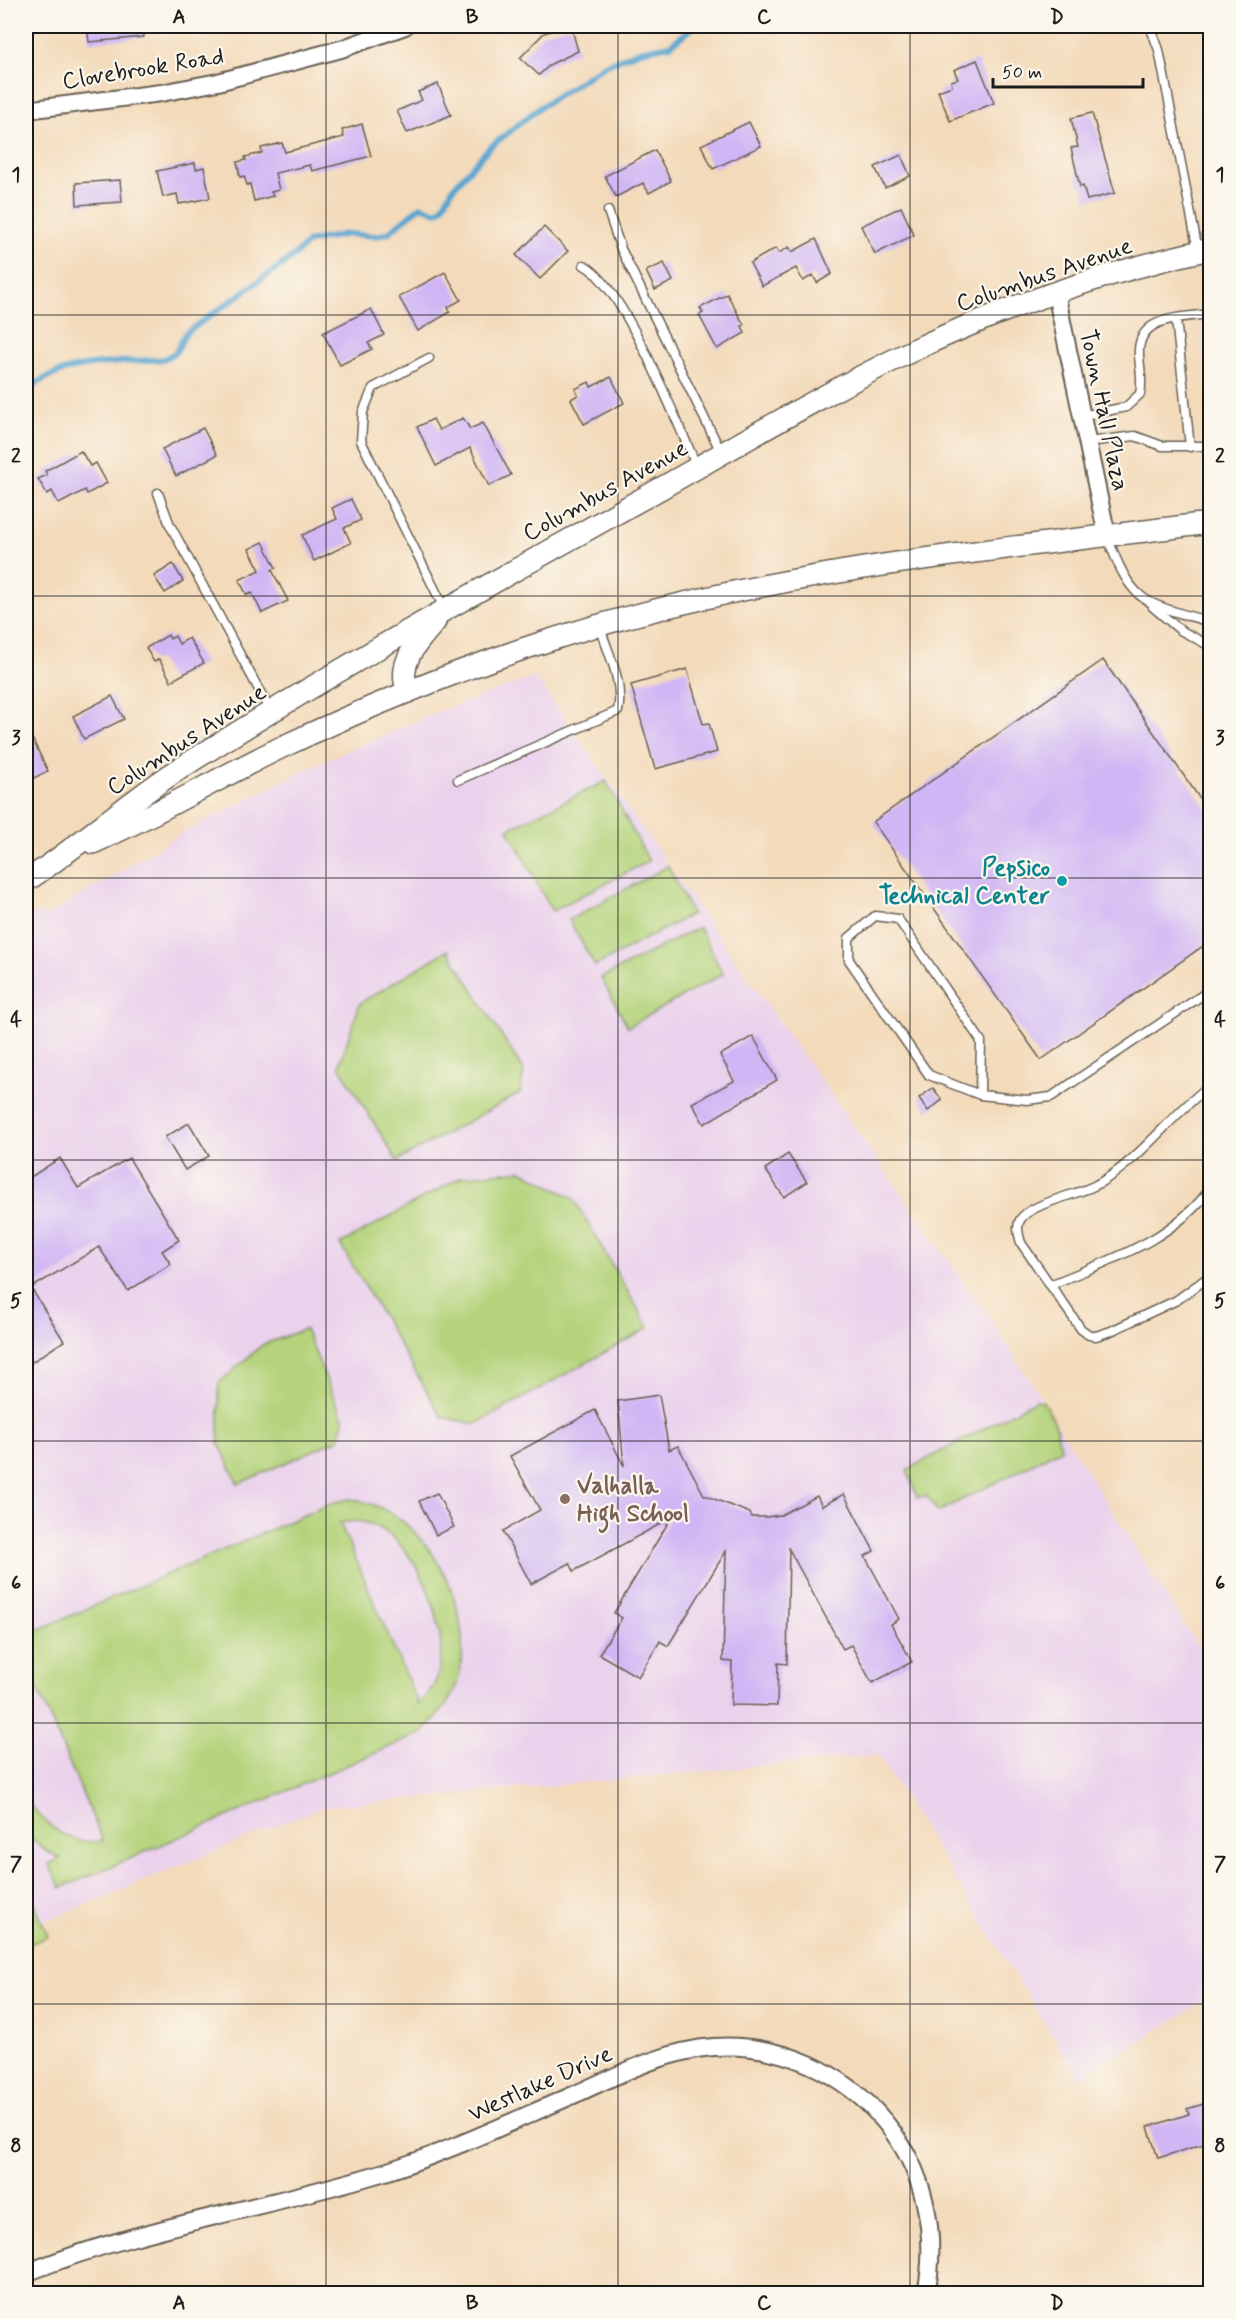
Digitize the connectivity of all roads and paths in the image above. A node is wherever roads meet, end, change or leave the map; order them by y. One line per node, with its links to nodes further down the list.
1 (405, 26): 3 (street, Clovebrook Road)
2 (1150, 26): 5 (lane)
3 (26, 110)
4 (608, 211): 15 (lane)
5 (1204, 250): 7 (street, Columbus Avenue)
6 (584, 265): 16 (lane)
7 (1056, 293): 11 (street, Town Hall Plaza); 15 (street, Columbus Avenue)
8 (1210, 314): 9 (lane)
9 (1176, 319): 11 (lane); 14 (lane)
10 (429, 358): 21 (lane)
11 (1082, 416): 12 (street, Town Hall Plaza)
12 (1088, 442): 14 (lane); 19 (street, Town Hall Plaza)
13 (1210, 446): 14 (lane)
14 (1190, 447)
15 (722, 454): 16 (street, Columbus Avenue)
16 (698, 467): 21 (street, Columbus Avenue)
17 (158, 493): 26 (lane)
18 (1210, 523): 19 (street, Columbus Avenue)
19 (1107, 536): 20 (lane); 23 (street, Columbus Avenue)
20 (1151, 604): 22 (lane); 24 (lane)
21 (446, 610): 25 (street); 26 (street, Columbus Avenue)
22 (1210, 622)
23 (599, 625): 25 (street, Columbus Avenue); 27 (lane)
24 (1210, 646)
25 (408, 692): 28 (street, Columbus Avenue)
26 (271, 712): 28 (street, Columbus Avenue)
27 (458, 780)
28 (65, 855): 29 (street, Columbus Avenue)
29 (26, 881)
30 (1210, 990): 32 (lane)
31 (1210, 1086): 35 (lane)
32 (980, 1095): 32 (lane)
33 (1210, 1189): 35 (lane)
34 (1210, 1276): 35 (lane)
35 (1050, 1285)
36 (26, 2273): 37 (street, Westlake Drive)
37 (926, 2294)

